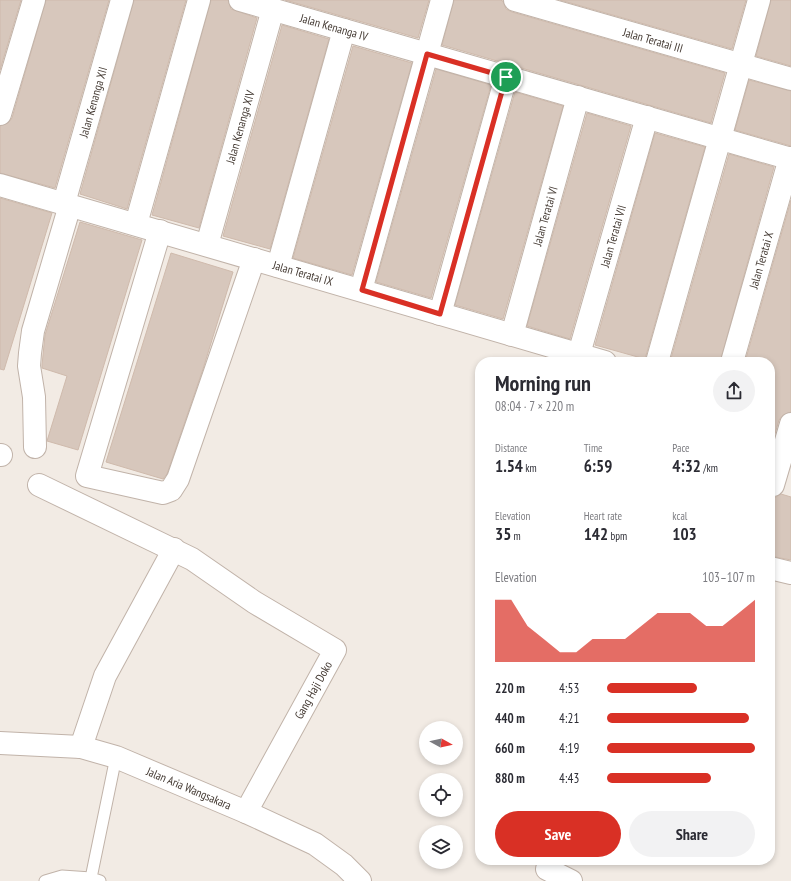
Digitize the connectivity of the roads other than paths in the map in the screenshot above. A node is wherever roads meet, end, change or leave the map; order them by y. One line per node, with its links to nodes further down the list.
1 (34, 0): 15 (street)
2 (122, 0): 20 (street, Jalan Kenanga XII)
3 (199, 0): 21 (street)
4 (240, 0): 8 (street, Jalan Kenanga IV)
5 (442, 0): 10 (street)
6 (515, 0): 11 (street, Jalan Teratai III)
7 (760, 0): 11 (street)
8 (272, 9): 9 (street, Jalan Kenanga IV); 23 (street, Jalan Kenanga XIV)
9 (344, 30): 10 (street, Jalan Kenanga IV); 25 (street)
10 (427, 54): 12 (street, Jalan Kenanga IV); 26 (street)
11 (741, 65): 13 (street, Jalan Teratai III); 17 (street)
12 (506, 77): 14 (street, Jalan Kenanga IV); 27 (street)
13 (791, 79)
14 (578, 97): 16 (street, Jalan Kenanga IV); 28 (street, Jalan Teratai VI)
15 (0, 114)
16 (647, 117): 17 (street, Jalan Kenanga IV); 29 (street, Jalan Teratai VII)
17 (720, 138): 18 (street, Jalan Kenanga IV); 31 (street)
18 (791, 158): 32 (street, Jalan Teratai X)
19 (0, 185): 20 (street, Jalan Teratai IX)
20 (67, 204): 21 (street, Jalan Teratai IX); 34 (street, Jalan Kenanga XII)
21 (136, 224): 22 (street, Jalan Teratai IX)
22 (160, 231): 23 (street, Jalan Teratai IX); 24 (street)
23 (207, 245): 24 (street, Jalan Teratai IX)
24 (254, 259): 25 (street, Jalan Teratai IX)
25 (278, 266): 26 (street, Jalan Teratai IX)
26 (362, 290): 27 (street, Jalan Teratai IX)
27 (440, 314): 28 (street, Jalan Teratai IX)
28 (512, 335): 29 (street, Jalan Teratai IX)
29 (579, 354): 30 (street, Jalan Teratai IX)
30 (589, 357)
31 (658, 357)
32 (733, 357)
33 (791, 424): 36 (street)
34 (35, 447)
35 (39, 486): 37 (street)
36 (778, 487)
37 (174, 549): 41 (street); 43 (street, Gang Haji Doko)
38 (775, 569): 39 (street)
39 (791, 572)
40 (0, 743): 41 (street, Jalan Aria Wangsakara)
41 (81, 747): 42 (street, Jalan Aria Wangsakara)
42 (116, 757): 43 (street, Jalan Aria Wangsakara); 45 (lane)
43 (246, 812): 47 (street, Jalan Aria Wangsakara)
44 (546, 870): 48 (street)
45 (96, 879): 46 (lane)
46 (45, 881)
47 (360, 881)
48 (571, 881)

